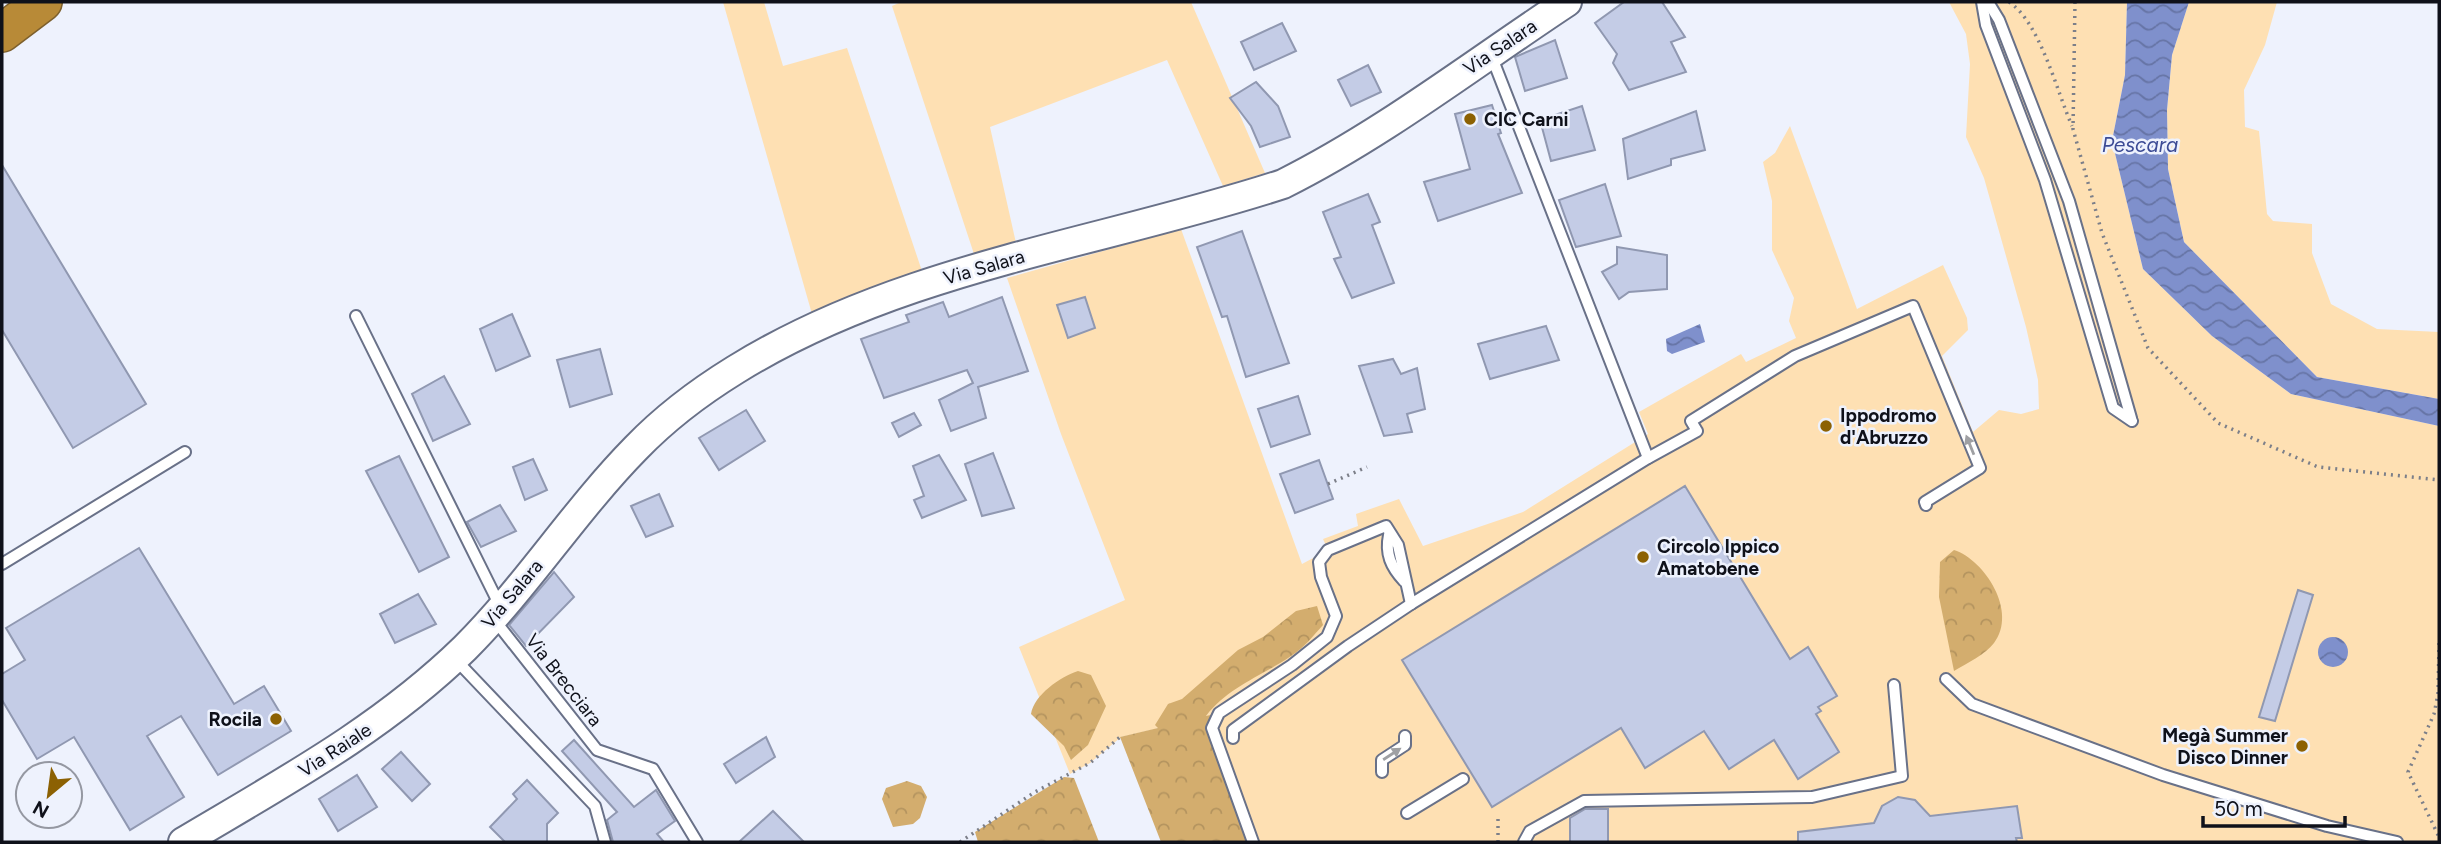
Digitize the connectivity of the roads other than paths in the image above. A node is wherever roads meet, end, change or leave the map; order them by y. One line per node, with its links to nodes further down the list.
1 (43, 2): 5 (highway)
2 (1567, 2): 6 (street, Via Salara)
3 (1982, 2): 4 (lane)
4 (1988, 2)
5 (2, 33)
6 (1490, 53): 9 (lane); 13 (street, Via Salara)
7 (356, 316): 13 (lane, Via Brecciara)
8 (185, 452): 11 (lane)
9 (1648, 458): 10 (lane, one-way to 9); 12 (lane)
10 (1926, 505)
11 (2, 564)
12 (1411, 604): 18 (lane); 25 (lane)
13 (497, 613): 14 (street, Via Salara); 24 (lane, Via Brecciara)
14 (463, 648): 22 (street, Via Raiale); 23 (lane)
15 (1946, 679): 27 (lane)
16 (1894, 685): 26 (lane)
17 (1405, 736): 19 (lane, one-way to 17)
18 (1233, 738)
19 (1381, 772)
20 (1463, 779): 21 (lane)
21 (1408, 813)
22 (183, 842)
23 (605, 842)
24 (697, 842)
25 (1254, 842)
26 (1524, 842)
27 (2397, 842)

